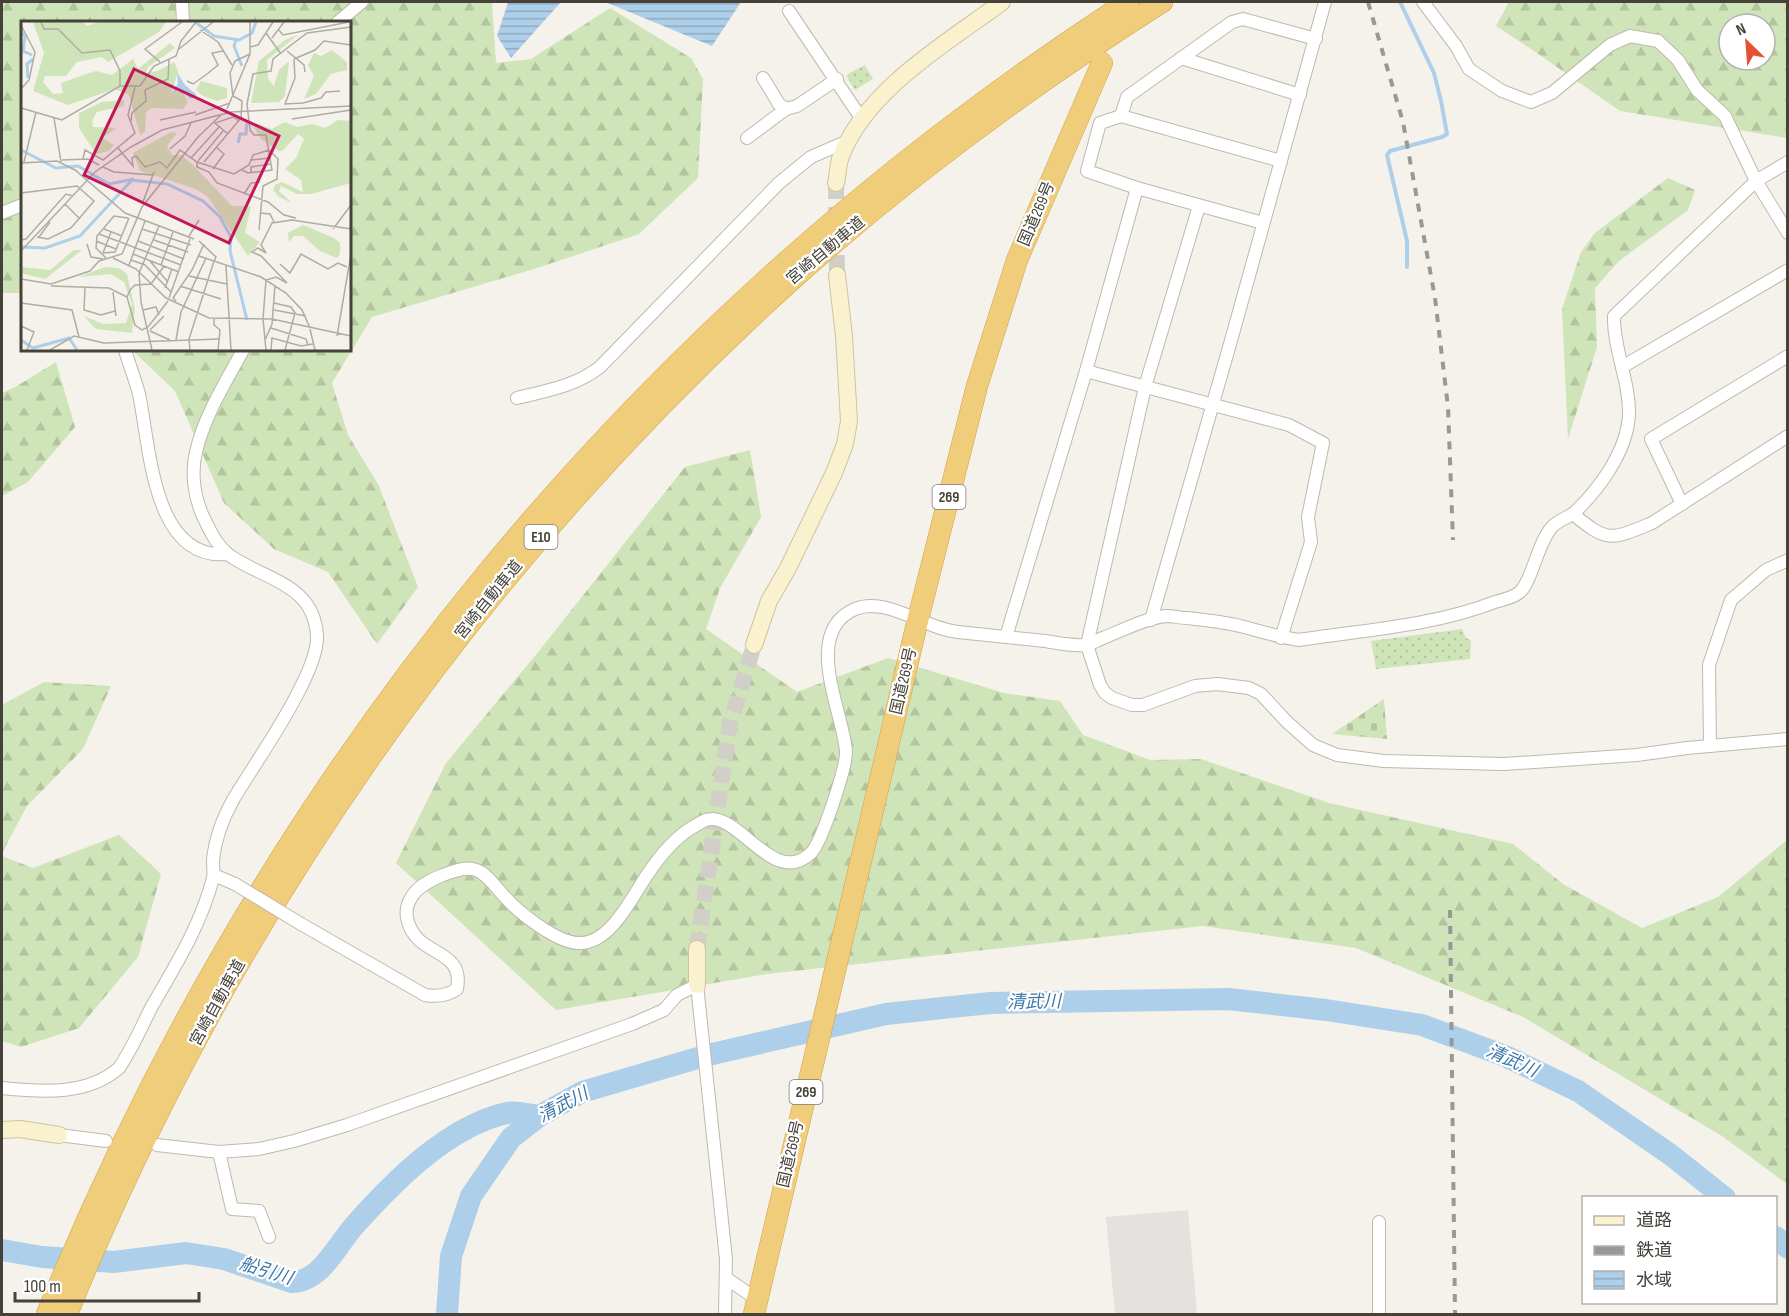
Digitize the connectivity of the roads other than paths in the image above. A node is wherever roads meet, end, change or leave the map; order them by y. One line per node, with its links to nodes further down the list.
1 (182, 2): 9 (street)
2 (362, 2): 10 (street)
3 (1002, 2): 19 (street)
4 (1128, 2): 65 (highway, 宮崎自動車道 / E10)
5 (1162, 2): 65 (highway, 宮崎自動車道 / E10)
6 (1325, 2): 11 (street)
7 (1423, 2): 24 (street)
8 (789, 11): 15 (street)
9 (183, 21)
10 (339, 21)
11 (1316, 39): 12 (street); 16 (street)
12 (1181, 58): 16 (street); 18 (street)
13 (1102, 63): 47 (highway, 国道269号 / 269)
14 (763, 78): 17 (street)
15 (837, 79): 17 (street); 19 (street)
16 (1300, 96): 22 (street)
17 (786, 109): 20 (street)
18 (1121, 116): 22 (street); 26 (street)
19 (861, 118): 21 (street)
20 (747, 138)
21 (848, 141): 25 (street); 40 (street)
22 (1281, 160): 30 (street)
23 (1788, 162): 24 (street)
24 (1756, 181): 31 (street); 37 (street)
25 (836, 183)
26 (1137, 189): 28 (street); 38 (street)
27 (21, 205): 29 (street)
28 (1199, 206): 30 (street); 39 (street)
29 (2, 213)
30 (1263, 224): 41 (street)
31 (1788, 233)
32 (1788, 270): 37 (street)
33 (837, 275): 51 (street)
34 (125, 351): 45 (street)
35 (242, 351): 45 (street)
36 (1788, 356): 43 (street)
37 (1622, 367): 44 (street)
38 (1086, 371): 39 (street); 49 (street)
39 (1145, 387): 41 (street); 52 (street)
40 (517, 398)
41 (1213, 405): 48 (street); 50 (street)
42 (1788, 436): 43 (street)
43 (1682, 504): 44 (street)
44 (1573, 514): 50 (street)
45 (227, 554): 55 (street)
46 (1788, 560): 54 (street)
47 (918, 619): 49 (street); 55 (street, bridge); 68 (highway, 国道269号 / 269)
48 (1151, 620): 50 (street); 52 (street)
49 (1006, 637): 52 (street)
50 (1281, 638)
51 (754, 645)
52 (1087, 645): 54 (street)
53 (1788, 739): 54 (street)
54 (1710, 746)
55 (214, 875): 58 (street)
56 (697, 949): 57 (street)
57 (697, 985): 63 (street); 67 (street)
58 (2, 1088)
59 (2, 1130): 60 (street)
60 (60, 1135): 61 (street)
61 (106, 1141)
62 (157, 1145): 63 (street)
63 (219, 1152): 66 (street)
64 (1379, 1222): 72 (street)
65 (91, 1231): 69 (highway, 宮崎自動車道 / E10); 70 (highway, 宮崎自動車道 / E10)
66 (269, 1237)
67 (726, 1278): 68 (street); 71 (street)
68 (755, 1306)
69 (47, 1314)
70 (67, 1314)
71 (725, 1314)
72 (1379, 1314)

